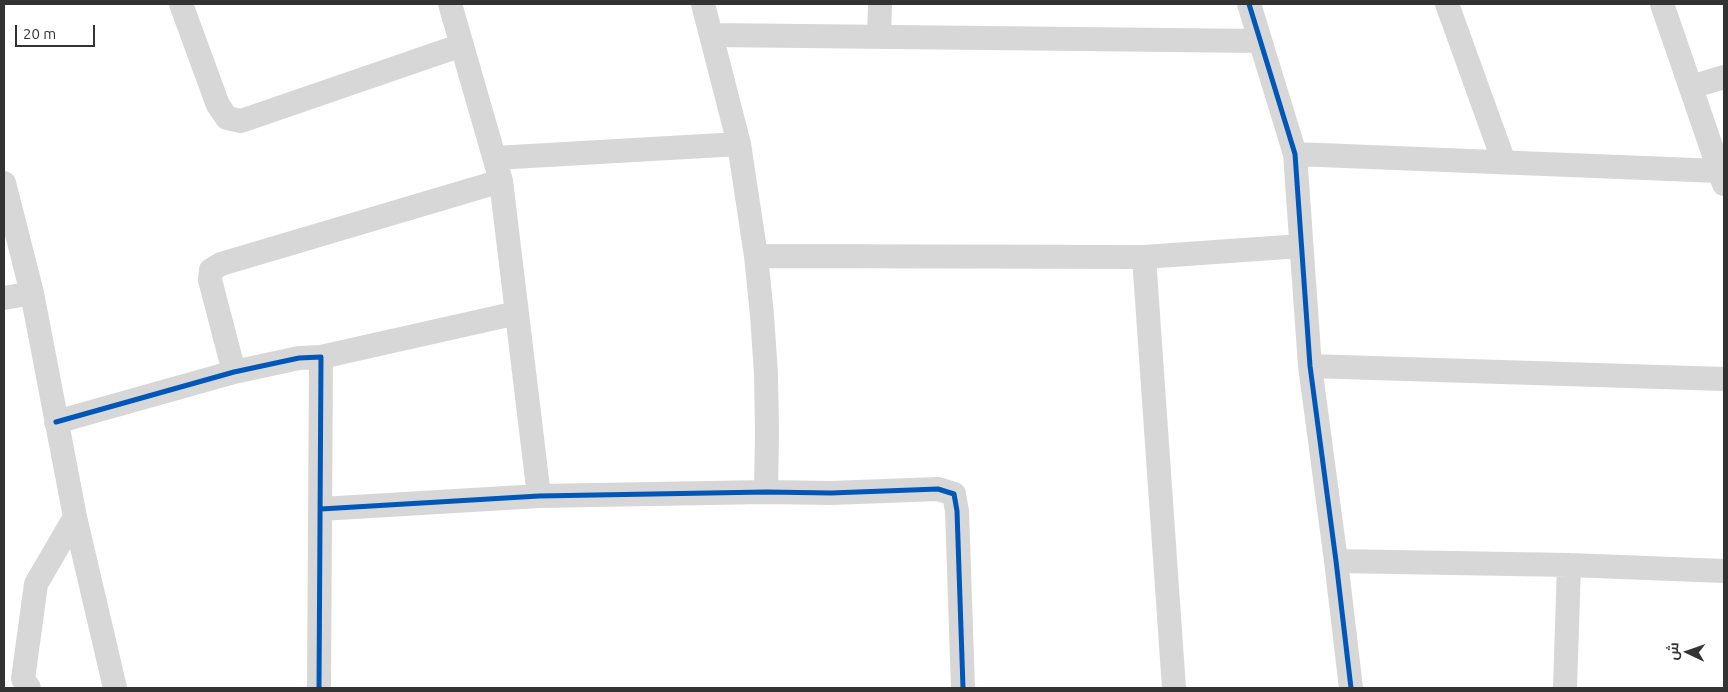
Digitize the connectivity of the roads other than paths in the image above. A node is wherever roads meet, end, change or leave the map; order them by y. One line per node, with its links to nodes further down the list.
1 (181, 4): 11 (street)
2 (450, 4): 11 (street)
3 (703, 4): 8 (street)
4 (880, 4): 9 (street)
5 (1249, 4): 10 (street)
6 (1447, 4): 17 (street)
7 (1662, 4): 13 (street)
8 (710, 35): 9 (street); 14 (street)
9 (879, 37): 10 (street)
10 (1260, 41): 15 (street)
11 (462, 45): 16 (street)
12 (1724, 77): 13 (street)
13 (1691, 87): 18 (street)
14 (739, 144): 16 (street); 22 (street)
15 (1295, 154): 17 (street); 21 (street)
16 (495, 158): 19 (street)
17 (1504, 162): 18 (street)
18 (1722, 178)
19 (501, 180): 26 (street); 29 (street)
20 (4, 183): 24 (street)
21 (1301, 246): 23 (street); 28 (street)
22 (756, 256): 23 (street); 32 (street)
23 (1144, 257): 43 (street)
24 (32, 293): 25 (street); 31 (street)
25 (4, 298)
26 (518, 314): 27 (street); 33 (street)
27 (321, 357): 29 (street); 34 (street)
28 (1310, 366): 30 (street); 36 (street)
29 (234, 372): 31 (street)
30 (1724, 379)
31 (56, 422): 35 (street)
32 (766, 492): 33 (street); 42 (street)
33 (538, 496): 34 (street)
34 (321, 509): 41 (street)
35 (75, 517): 39 (street); 40 (street)
36 (1336, 561): 37 (street); 44 (street)
37 (1569, 565): 38 (street); 45 (street)
38 (1724, 571)
39 (19, 682)
40 (115, 688)
41 (319, 688)
42 (963, 688)
43 (1174, 688)
44 (1351, 688)
45 (1565, 688)

